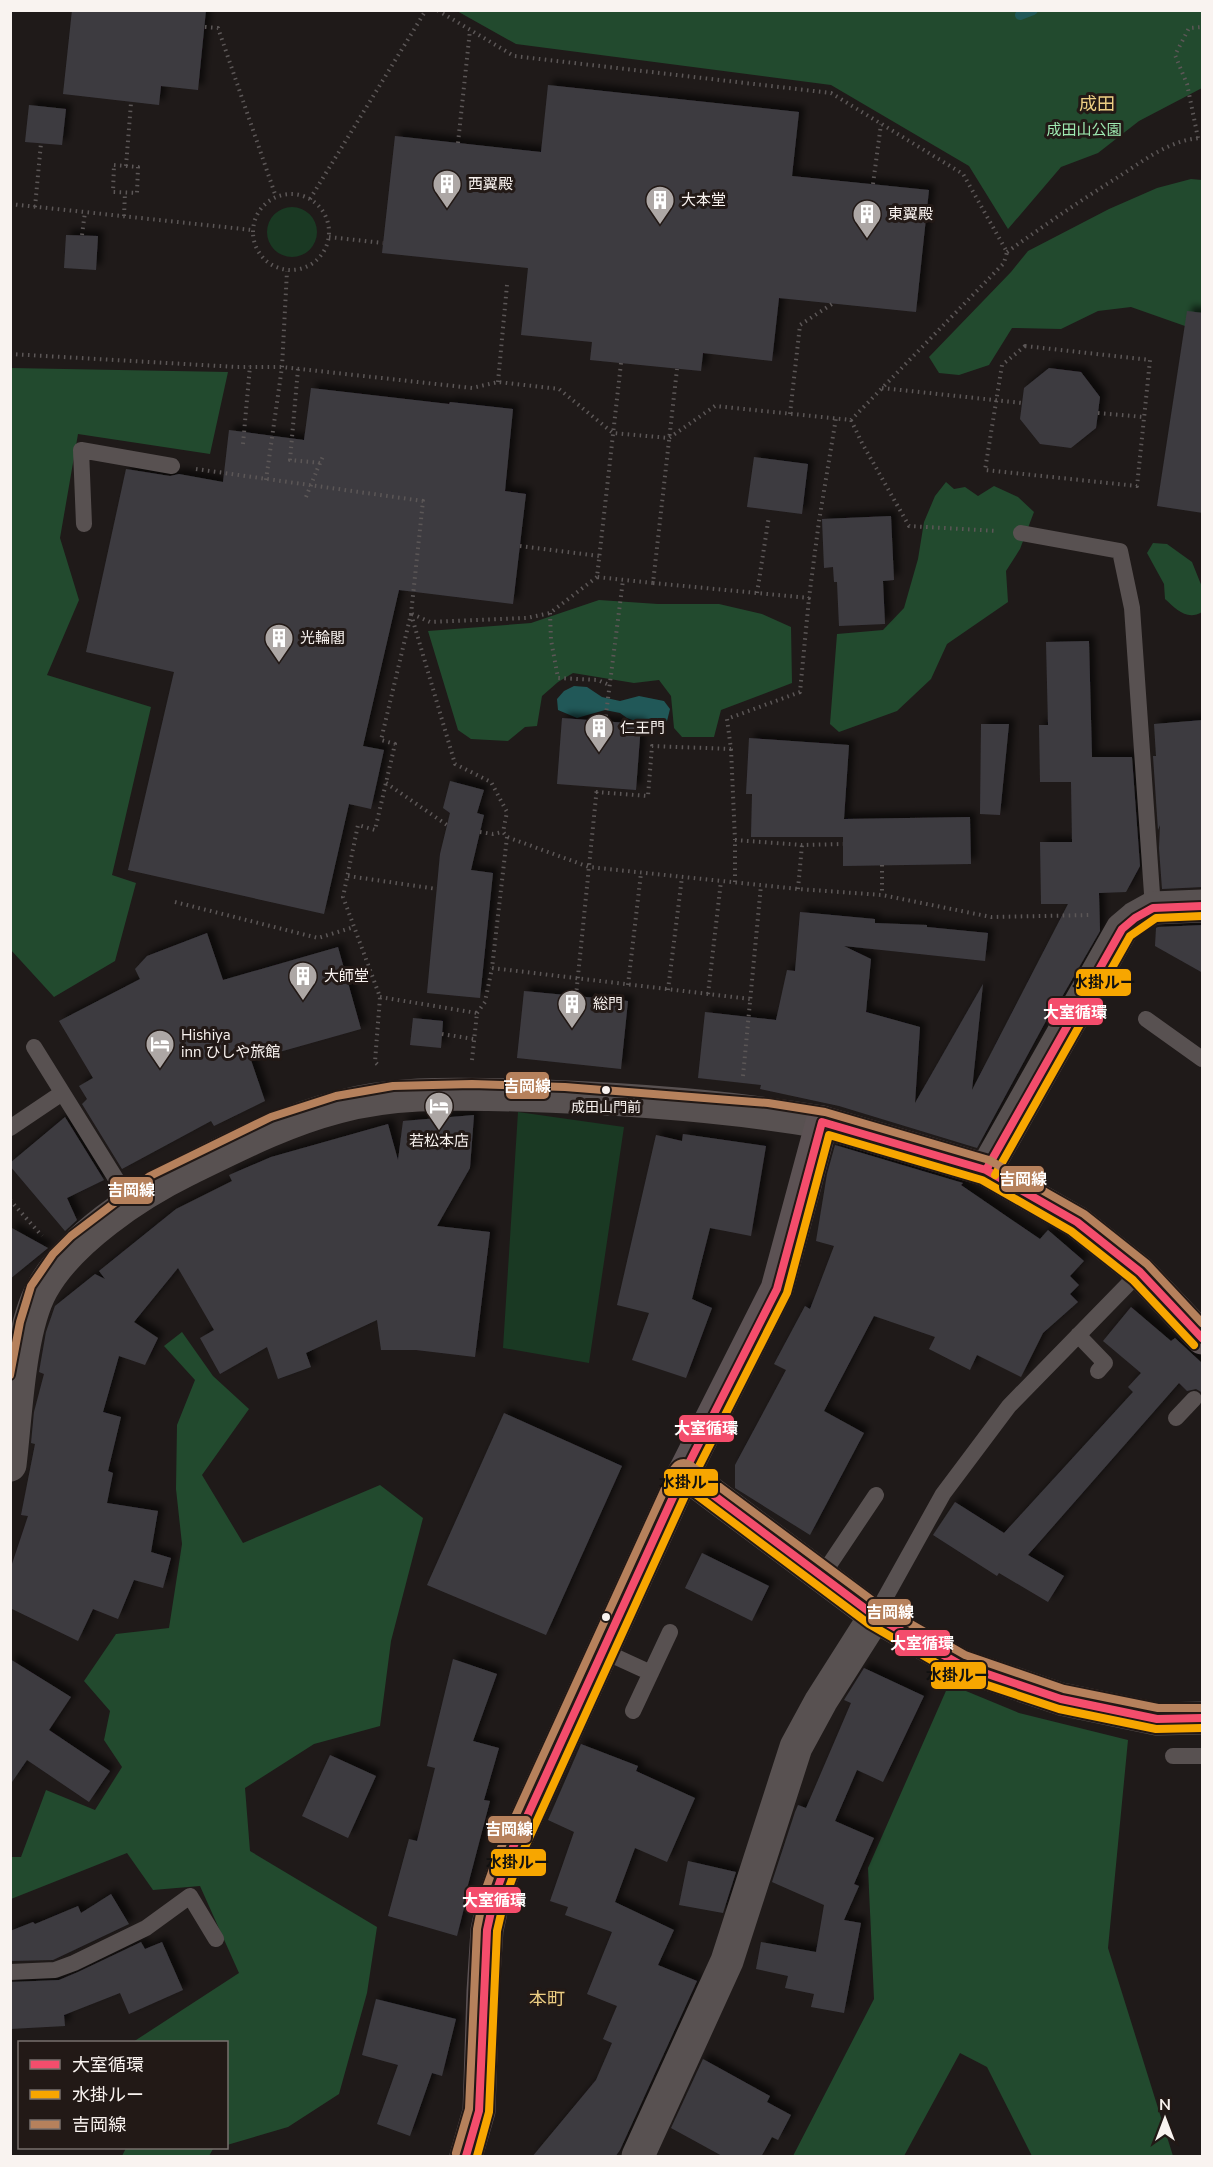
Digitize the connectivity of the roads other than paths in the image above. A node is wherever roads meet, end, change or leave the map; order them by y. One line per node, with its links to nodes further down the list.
1 (172, 466): 2 (lane)
2 (84, 524)
3 (1021, 533): 5 (lane)
4 (1203, 906): 5 (street)
5 (1153, 908): 12 (street)
6 (1146, 1020): 8 (lane)
7 (34, 1047): 9 (lane)
8 (1203, 1059)
9 (62, 1093): 11 (lane); 13 (lane)
10 (822, 1122): 12 (street); 13 (street); 21 (street)
11 (10, 1128)
12 (986, 1170): 14 (street)
13 (131, 1203): 20 (street)
14 (1140, 1272): 15 (lane); 16 (street)
15 (1078, 1335): 17 (lane); 24 (lane)
16 (1203, 1338)
17 (1098, 1371)
18 (1194, 1399): 19 (lane)
19 (1176, 1418)
20 (10, 1465)
21 (684, 1473): 23 (street); 26 (street)
22 (876, 1495): 23 (lane)
23 (822, 1577): 24 (street)
24 (876, 1617): 29 (street); 35 (street)
25 (670, 1632): 27 (lane)
26 (603, 1651): 27 (lane); 34 (street)
27 (651, 1673): 28 (lane)
28 (633, 1711)
29 (1203, 1718)
30 (1173, 1756): 31 (lane)
31 (1203, 1756)
32 (216, 1939): 33 (lane)
33 (10, 1972)
34 (466, 2157)
35 (638, 2157)

